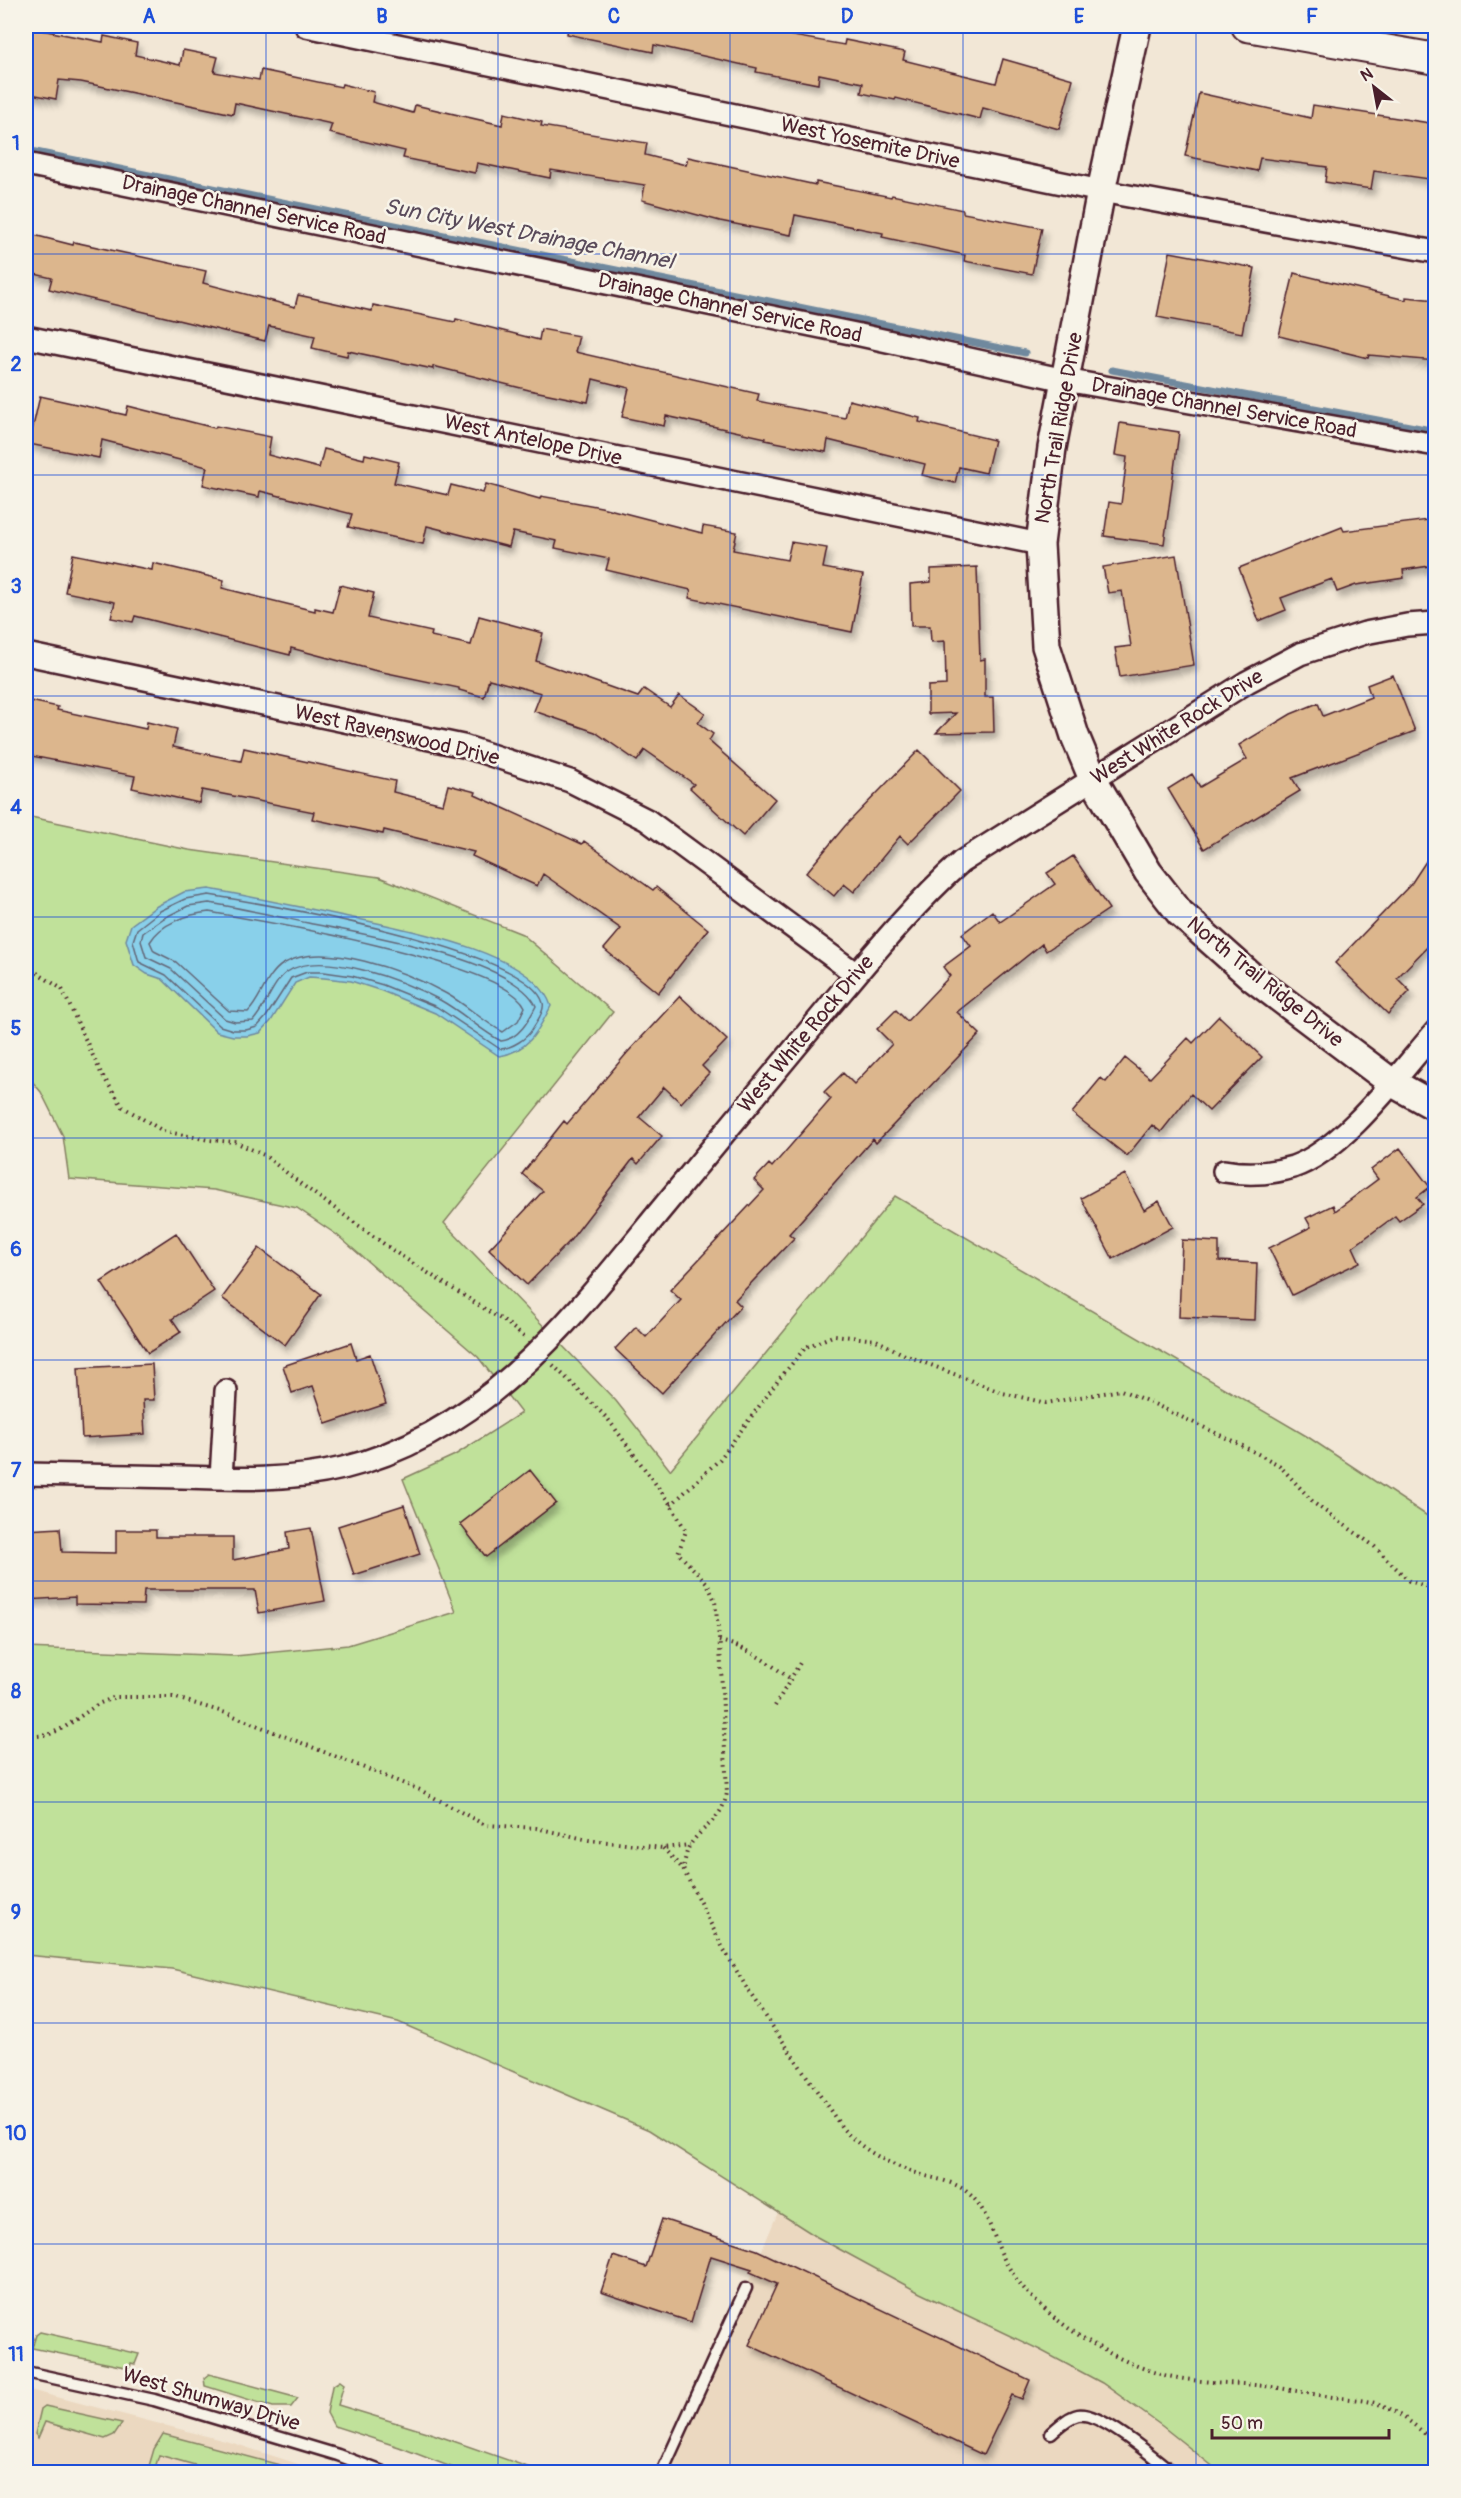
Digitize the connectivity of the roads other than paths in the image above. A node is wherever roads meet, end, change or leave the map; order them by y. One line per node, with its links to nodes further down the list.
1 (306, 26): 6 (street, West Yosemite Drive)
2 (1137, 26): 6 (street, North Trail Ridge Drive)
3 (1247, 26): 4 (main road)
4 (1436, 59)
5 (26, 164): 9 (street, Drainage Channel Service Road)
6 (1101, 191): 7 (street, West Yosemite Drive); 9 (street, North Trail Ridge Drive)
7 (1436, 252)
8 (26, 337): 11 (street, West Antelope Drive)
9 (1066, 376): 10 (street, Drainage Channel Service Road); 11 (street, North Trail Ridge Drive)
10 (1436, 445)
11 (1040, 544): 14 (street, North Trail Ridge Drive)
12 (1436, 623): 14 (street, West White Rock Drive)
13 (26, 654): 15 (street, West Ravenswood Drive)
14 (1093, 779): 15 (street, West White Rock Drive); 17 (street, North Trail Ridge Drive)
15 (856, 974): 22 (street, West White Rock Drive)
16 (1436, 1031): 17 (street)
17 (1391, 1082): 18 (street, North Trail Ridge Drive); 19 (street)
18 (1436, 1107)
19 (1224, 1171)
20 (226, 1391): 22 (street)
21 (26, 1474): 22 (street, West White Rock Drive)
22 (221, 1478)
23 (746, 2288): 27 (lane)
24 (26, 2372): 26 (lane, West Shumway Drive)
25 (1051, 2433): 28 (lane)
26 (383, 2472)
27 (662, 2472)
28 (1172, 2472)

